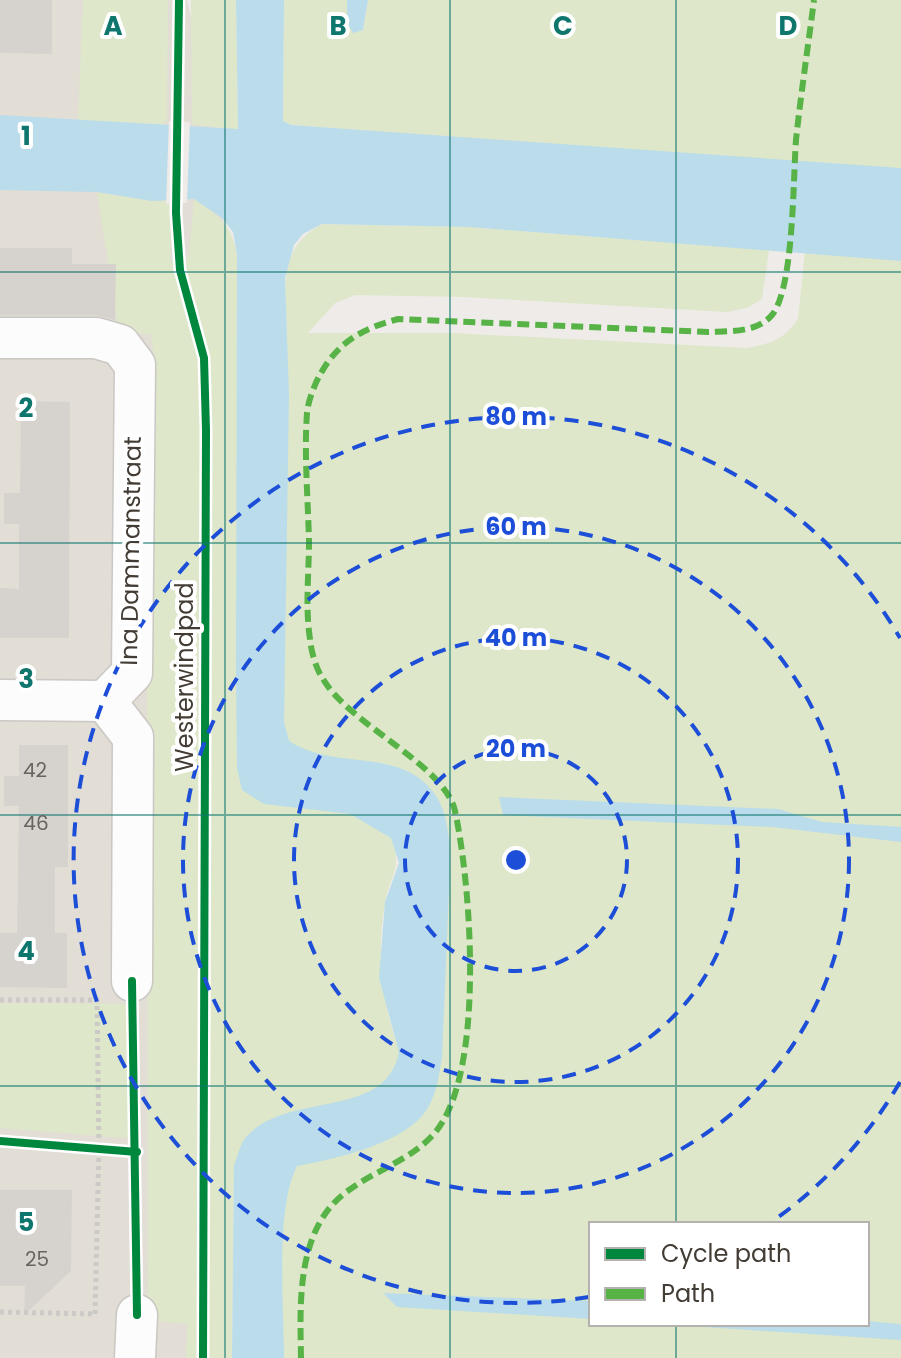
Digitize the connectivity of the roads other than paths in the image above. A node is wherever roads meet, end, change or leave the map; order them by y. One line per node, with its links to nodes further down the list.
1 (0, 338): 3 (street, Ina Dammanstraat)
2 (0, 700): 3 (street)
3 (105, 701): 4 (street)
4 (132, 991)
5 (137, 1315): 6 (street)
6 (135, 1358)

